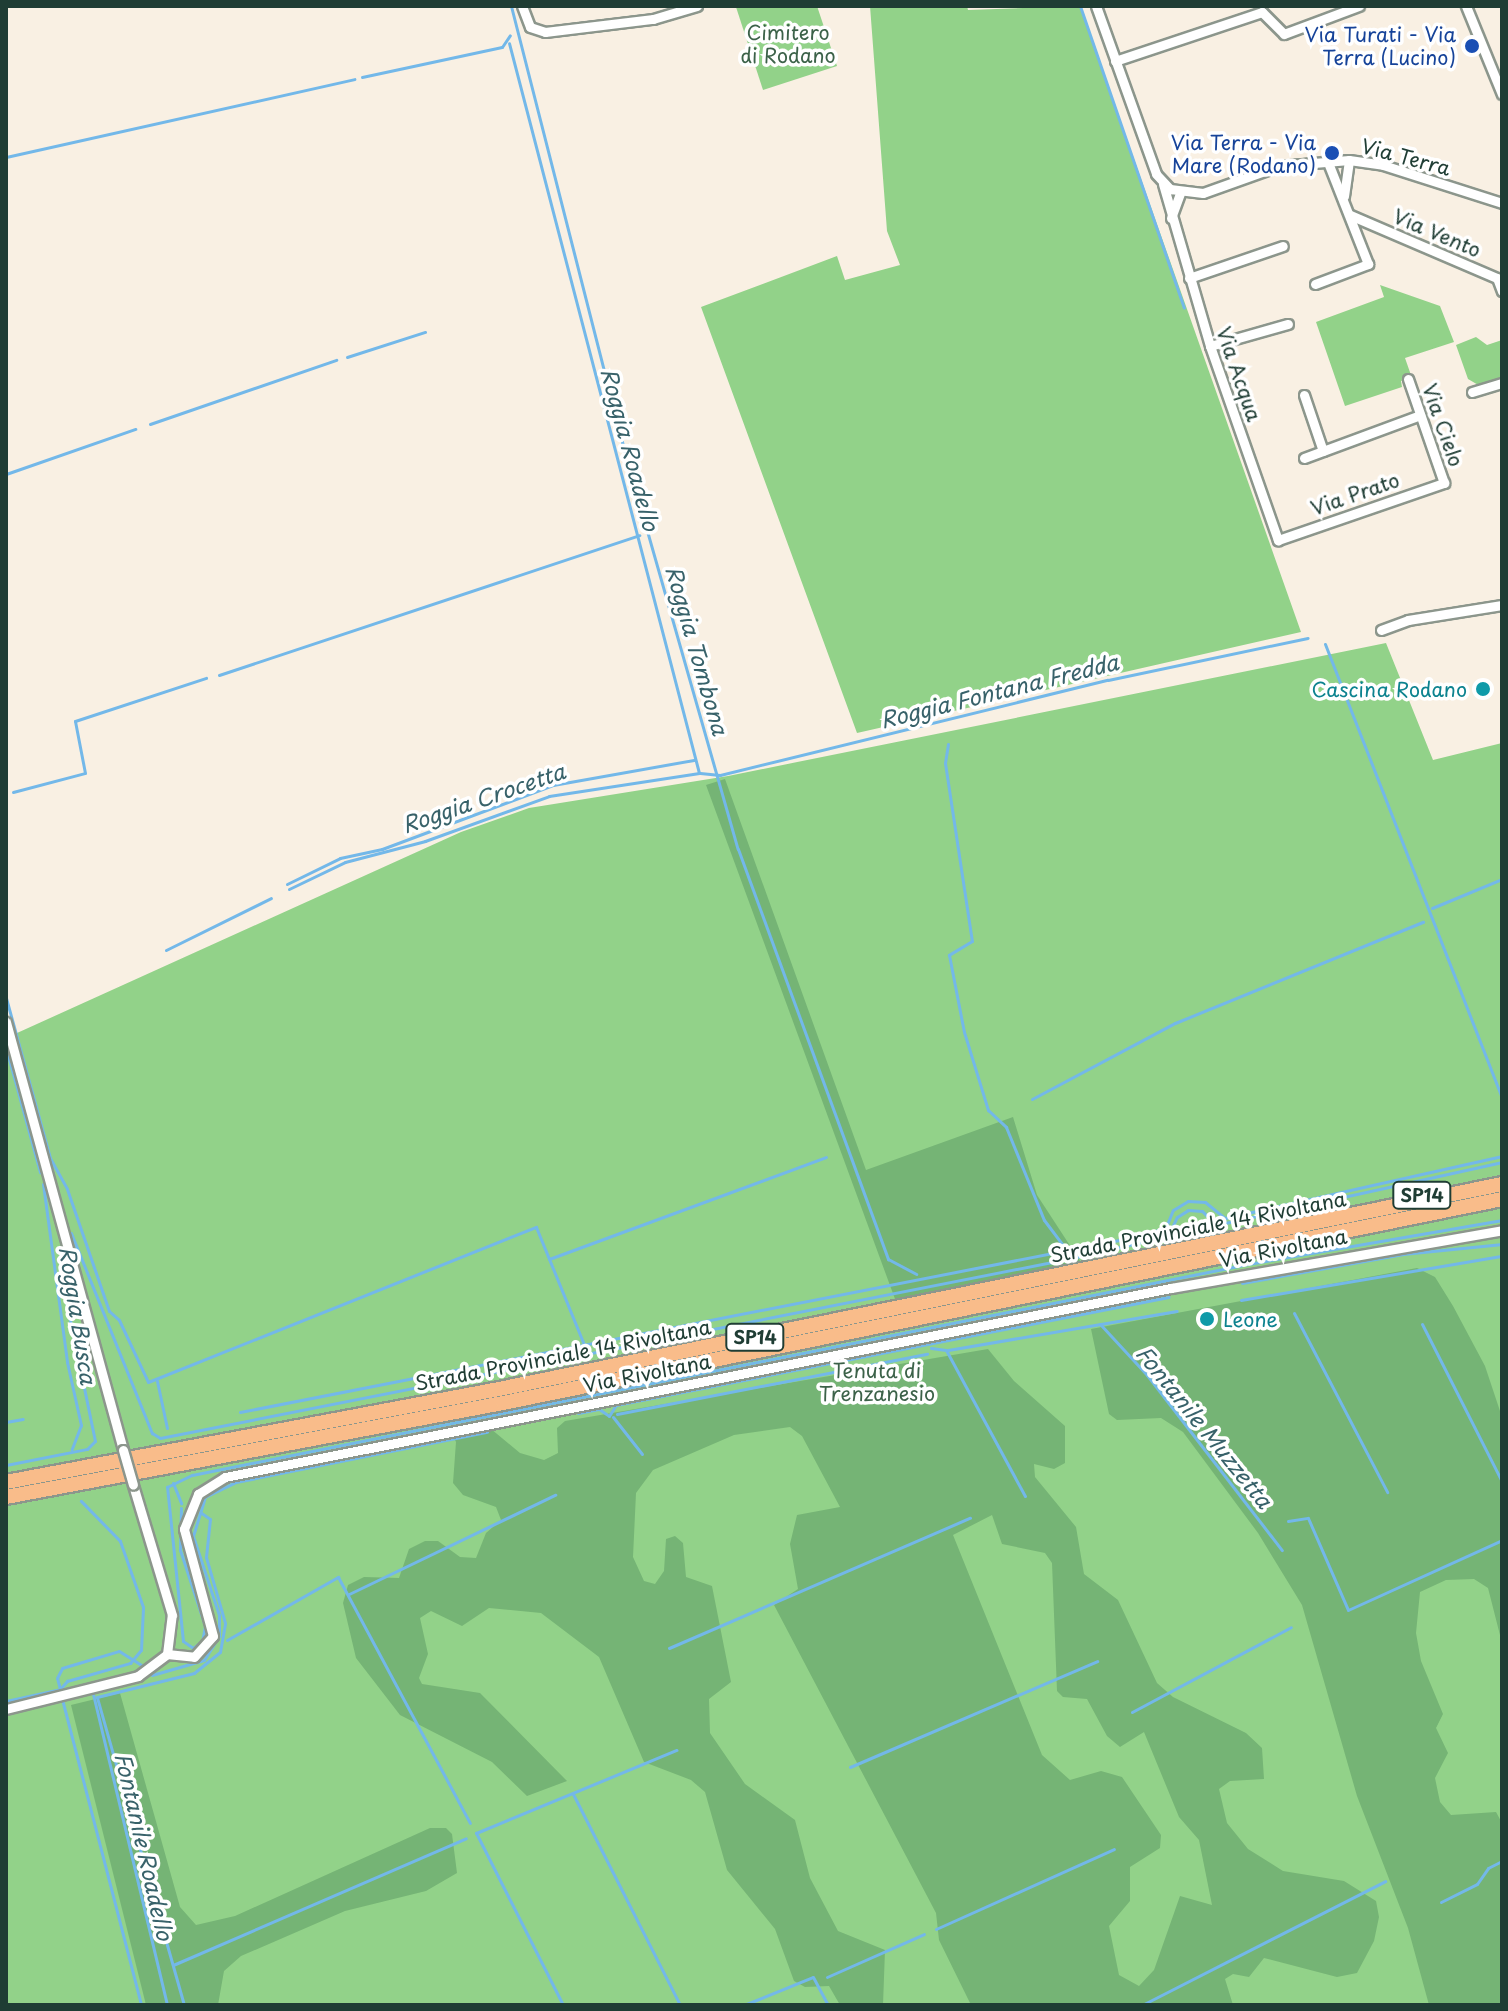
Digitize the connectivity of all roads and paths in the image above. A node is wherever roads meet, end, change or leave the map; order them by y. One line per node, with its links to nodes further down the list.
1 (522, 6): 2 (street)
2 (697, 6)
3 (1096, 6): 7 (street, Via Acqua)
4 (1359, 6): 6 (street)
5 (1466, 6): 8 (street)
6 (1269, 9): 7 (street)
7 (1115, 61): 11 (street, Via Acqua)
8 (1502, 94)
9 (1327, 160): 10 (street, Via Terra); 12 (street, Via Terra); 15 (street)
10 (1349, 160): 14 (street, Via Terra); 15 (street)
11 (1163, 184): 12 (street); 18 (street, Via Acqua)
12 (1180, 193): 18 (street)
13 (1502, 193): 14 (street)
14 (1486, 198): 16 (street, Via Terra)
15 (1344, 199): 17 (street)
16 (1502, 203)
17 (1350, 215): 21 (street); 22 (street, Via Vento)
18 (1171, 218): 20 (street, Via Acqua)
19 (1283, 246): 20 (street)
20 (1189, 278): 24 (street, Via Acqua)
21 (1315, 284)
22 (1502, 291)
23 (1288, 324): 24 (street)
24 (1210, 346): 33 (street, Via Acqua)
25 (1408, 379): 29 (street, Via Cielo)
26 (1502, 383): 27 (street)
27 (1472, 392)
28 (1304, 395): 30 (street)
29 (1420, 415): 30 (street); 32 (street, Via Cielo)
30 (1323, 451): 31 (street)
31 (1304, 458)
32 (1444, 483): 33 (street, Via Prato)
33 (1278, 540)
34 (1502, 605): 35 (street)
35 (1381, 630)
36 (6, 1022): 44 (street, bridge)
37 (1502, 1176): 40 (highway, SP14)
38 (1502, 1184): 40 (highway, Strada Provinciale 14 Rivoltana / SP14)
39 (1502, 1199): 43 (highway, Strada Provinciale 14 Rivoltana / SP14)
40 (1343, 1219): 42 (highway, Strada Provinciale 14 Rivoltana / SP14)
41 (1502, 1230): 44 (street, Via Rivoltana)
42 (6, 1482)
43 (6, 1497)
44 (167, 1654): 45 (street)
45 (6, 1709)

